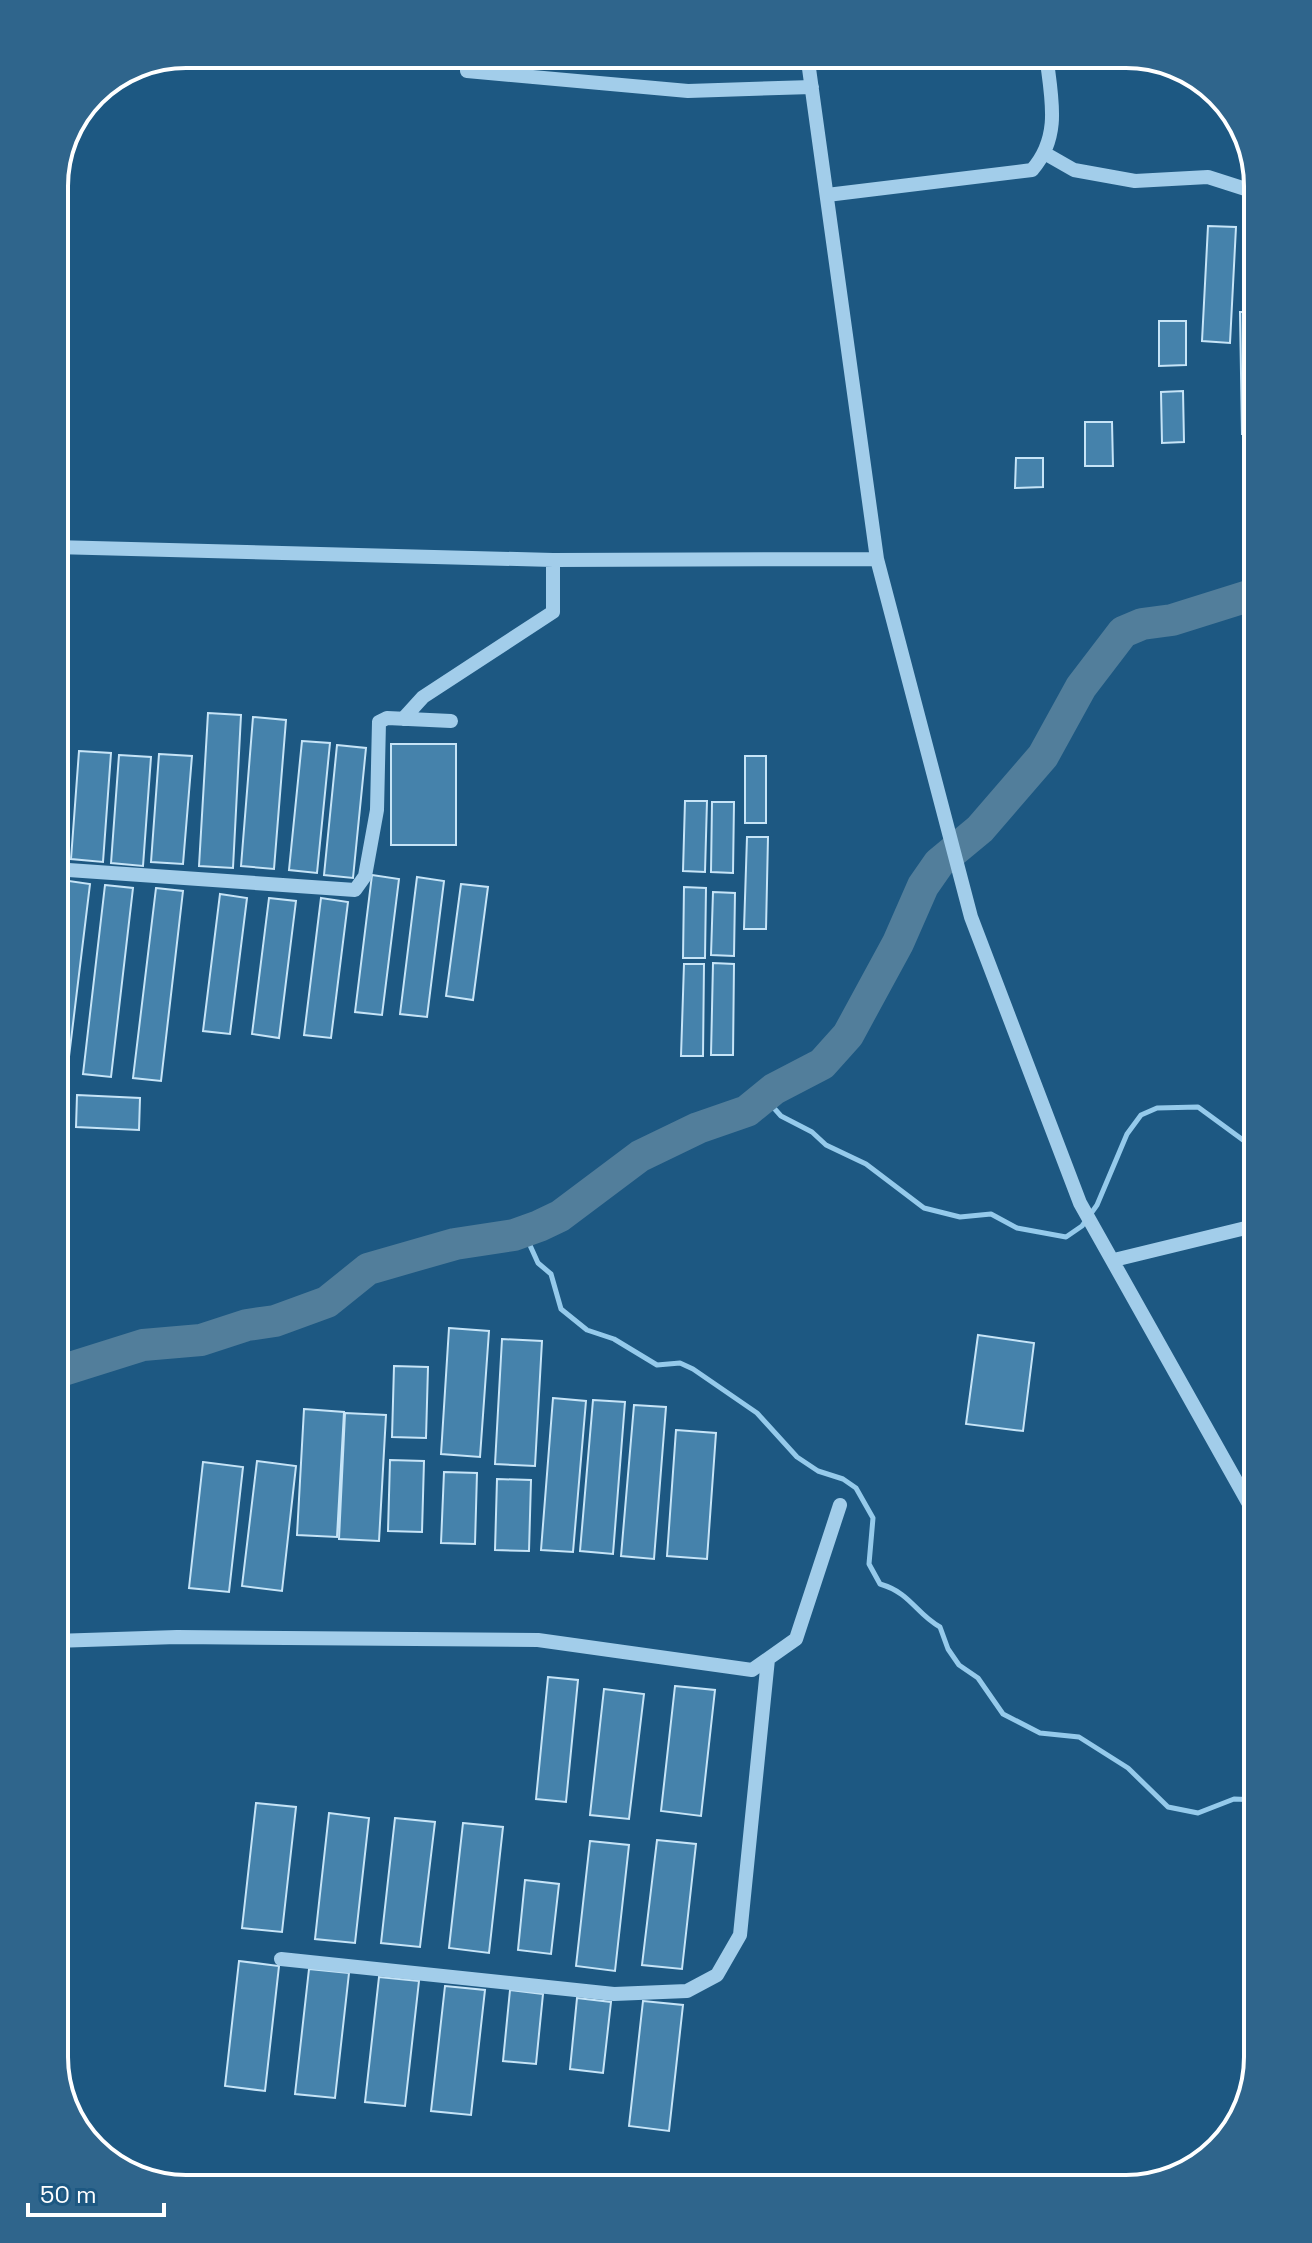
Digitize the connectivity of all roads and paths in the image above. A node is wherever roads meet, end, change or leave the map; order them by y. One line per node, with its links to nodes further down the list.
1 (809, 68): 4 (street)
2 (1048, 68): 5 (street)
3 (467, 71): 4 (street)
4 (812, 87): 7 (street)
5 (1046, 154): 6 (street); 7 (street)
6 (1244, 189)
7 (827, 195): 9 (street)
8 (68, 547): 10 (street)
9 (877, 559): 10 (street); 15 (street)
10 (553, 560): 11 (street)
11 (403, 719): 12 (street); 13 (street)
12 (451, 721)
13 (68, 870)
14 (1244, 1228): 15 (street)
15 (1114, 1260): 16 (street)
16 (1244, 1495)
17 (840, 1505): 19 (street)
18 (68, 1641): 19 (street)
19 (768, 1659): 20 (street)
20 (281, 1959)

